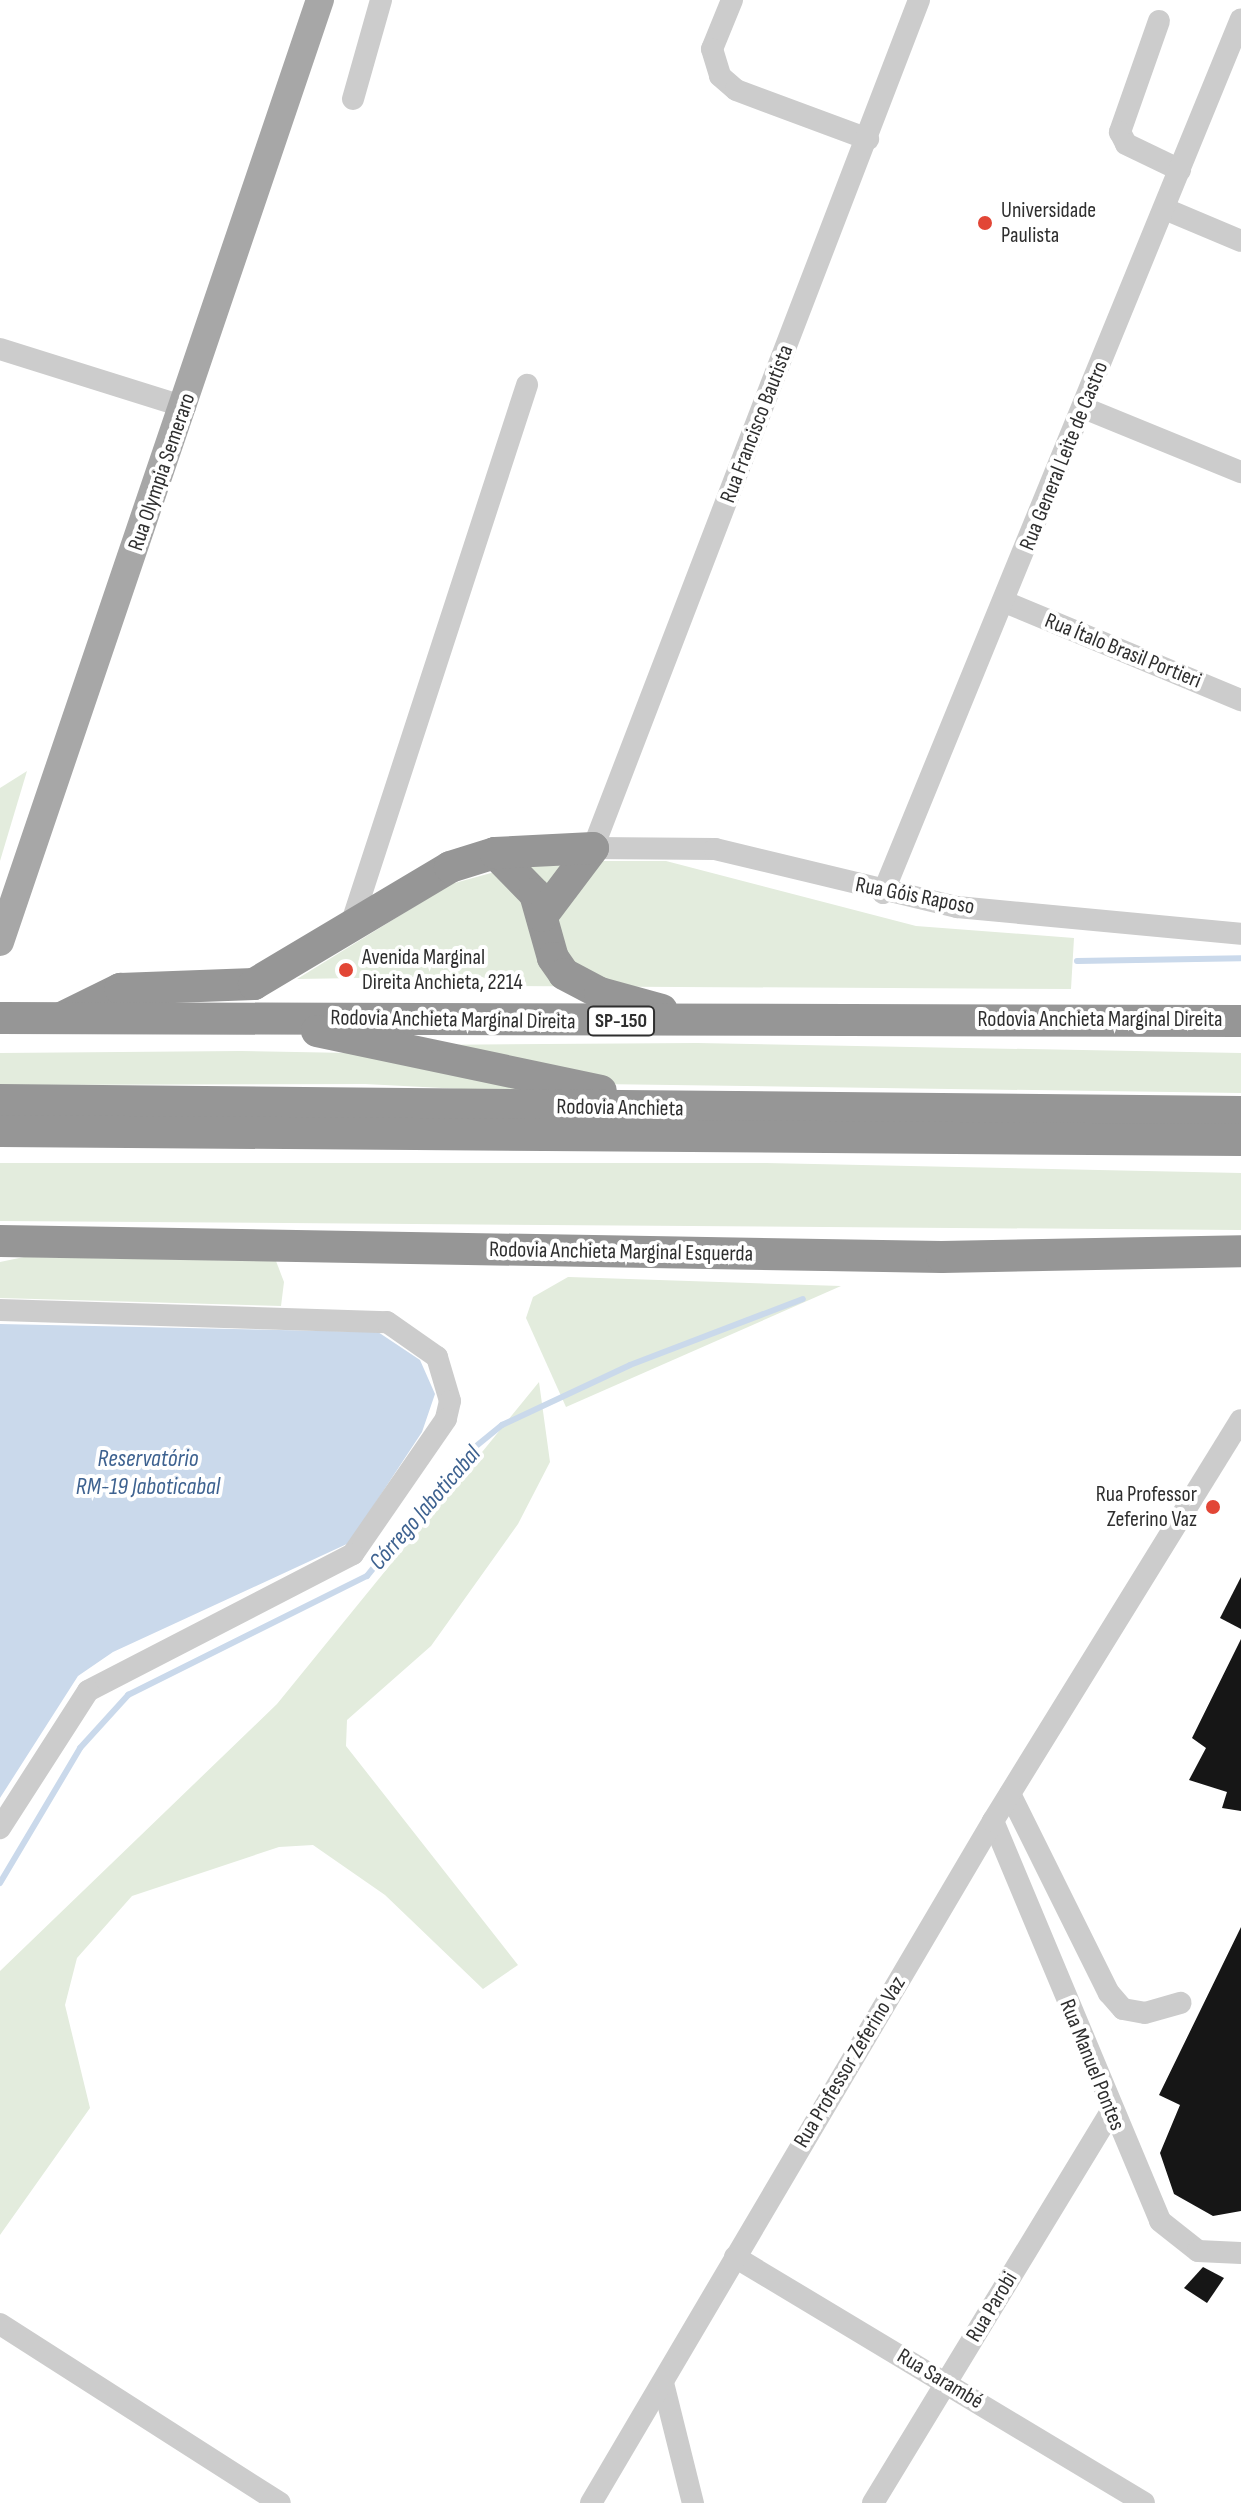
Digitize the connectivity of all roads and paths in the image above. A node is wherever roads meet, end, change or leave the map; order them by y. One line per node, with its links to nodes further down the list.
1 (320, 0): 14 (main road, Rua Olympia Semeraro)
2 (381, 0): 7 (street)
3 (732, 0): 8 (street)
4 (919, 0): 8 (street, Rua Francisco Bautista)
5 (1241, 19): 9 (street, Rua General Leite de Castro)
6 (1159, 21): 9 (street)
7 (353, 99)
8 (868, 139): 19 (street, Rua Francisco Bautista)
9 (1180, 170): 10 (street, Rua General Leite de Castro)
10 (1165, 209): 11 (street); 15 (street, Rua General Leite de Castro)
11 (1241, 241)
12 (0, 349): 14 (street)
13 (527, 385): 23 (street)
14 (185, 407): 25 (main road, Rua Olympia Semeraro)
15 (1084, 408): 16 (street); 17 (street, Rua General Leite de Castro)
16 (1241, 472)
17 (1005, 602): 18 (street, Rua Ítalo Brasil Portieri); 21 (street, Rua General Leite de Castro)
18 (1241, 700)
19 (593, 848): 20 (highway); 21 (street, Rua Góis Raposo); 22 (highway)
20 (495, 853): 22 (highway); 23 (highway)
21 (883, 893): 24 (street, Rua Góis Raposo)
22 (542, 916): 29 (highway)
23 (352, 922): 28 (highway)
24 (1241, 934)
25 (0, 942)
26 (260, 1017): 28 (highway, Rodovia Anchieta Marginal Direita / SP-150); 29 (highway, Rodovia Anchieta Marginal Direita / SP-150); 32 (highway)
27 (0, 1018): 28 (highway, Rodovia Anchieta Marginal Direita / SP-150)
28 (63, 1018)
29 (701, 1019): 30 (highway, Rodovia Anchieta Marginal Direita / SP-150)
30 (1241, 1021)
31 (0, 1100): 32 (highway, Rodovia Anchieta)
32 (714, 1109): 33 (highway, Rodovia Anchieta)
33 (1241, 1112)
34 (0, 1131): 35 (highway, Rodovia Anchieta)
35 (1241, 1140)
36 (0, 1241): 37 (highway, Rodovia Anchieta Marginal Esquerda)
37 (32, 1242): 38 (street); 39 (highway, Rodovia Anchieta Marginal Esquerda)
38 (0, 1249)
39 (1241, 1251)
40 (0, 1310): 44 (street)
41 (1241, 1420): 42 (street, Rua Professor Zeferino Vaz)
42 (1010, 1794): 43 (street, Rua Professor Zeferino Vaz); 45 (street)
43 (993, 1821): 46 (street, Rua Manuel Pontes); 48 (street, Rua Professor Zeferino Vaz)
44 (0, 1828)
45 (1181, 2003)
46 (1111, 2111): 47 (street, Rua Manuel Pontes); 51 (street, Rua Parobi)
47 (1241, 2253)
48 (735, 2257): 50 (street, Rua Professor Zeferino Vaz); 51 (street, Rua Sarambé)
49 (0, 2324): 52 (street)
50 (663, 2383): 53 (street, Rua Professor Zeferino Vaz); 54 (street)
51 (946, 2383): 55 (street, Rua Parobi); 56 (street, Rua Sarambé)
52 (280, 2503)
53 (591, 2503)
54 (693, 2503)
55 (873, 2503)
56 (1144, 2503)

